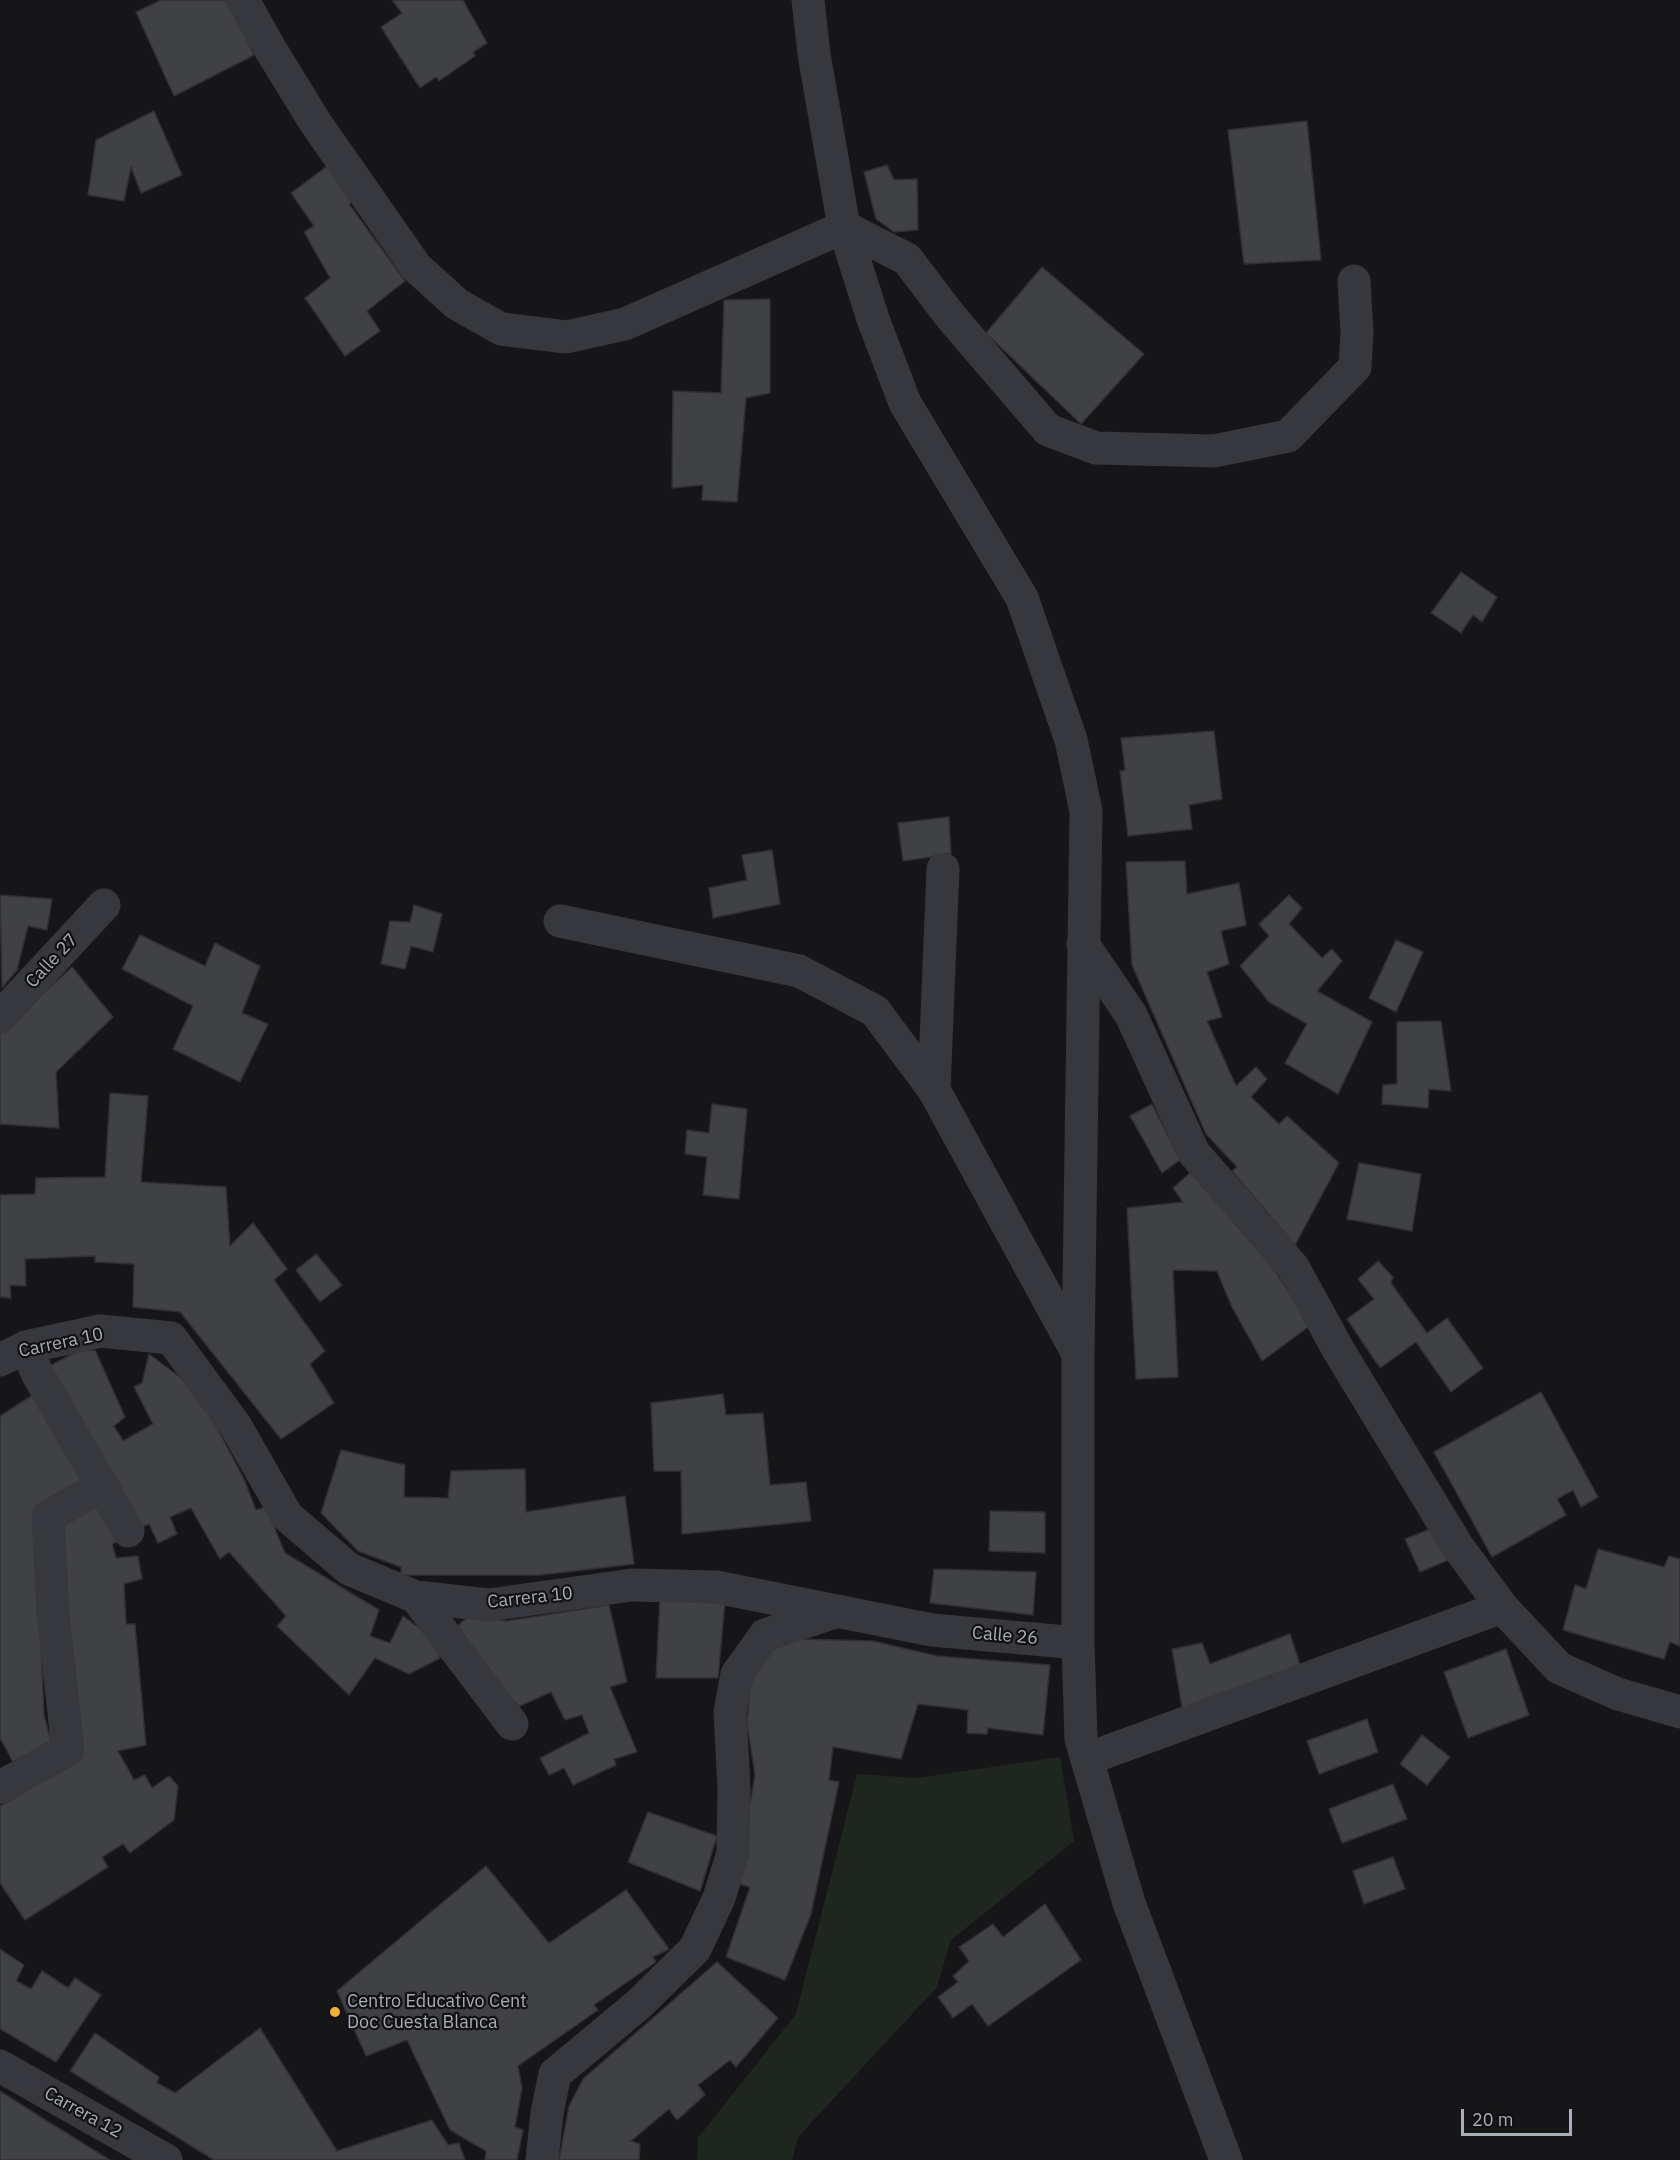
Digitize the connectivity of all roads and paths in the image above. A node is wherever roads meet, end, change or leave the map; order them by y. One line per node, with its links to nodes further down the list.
1 (243, 0): 3 (street)
2 (808, 0): 3 (street)
3 (844, 226): 4 (street); 8 (street)
4 (1354, 281)
5 (943, 869): 10 (street)
6 (104, 905): 9 (street, Calle 27)
7 (560, 921): 10 (street)
8 (1083, 944): 12 (street); 16 (street)
9 (2, 1011)
10 (934, 1090): 12 (street)
11 (13, 1353): 13 (street); 15 (street, Carrera 10)
12 (1077, 1354): 19 (street)
13 (103, 1485): 14 (street); 23 (street)
14 (128, 1531)
15 (416, 1597): 17 (street, Carrera 10); 21 (street)
16 (1502, 1607): 20 (street); 22 (street)
17 (841, 1610): 18 (street, Carrera 10); 26 (street)
18 (932, 1630): 19 (street, Calle 26)
19 (1078, 1643): 22 (street)
20 (1680, 1712)
21 (512, 1724)
22 (1087, 1759): 27 (street)
23 (2, 1780)
24 (0, 2066): 25 (street, Carrera 12)
25 (166, 2160)
26 (542, 2160)
27 (1226, 2160)

